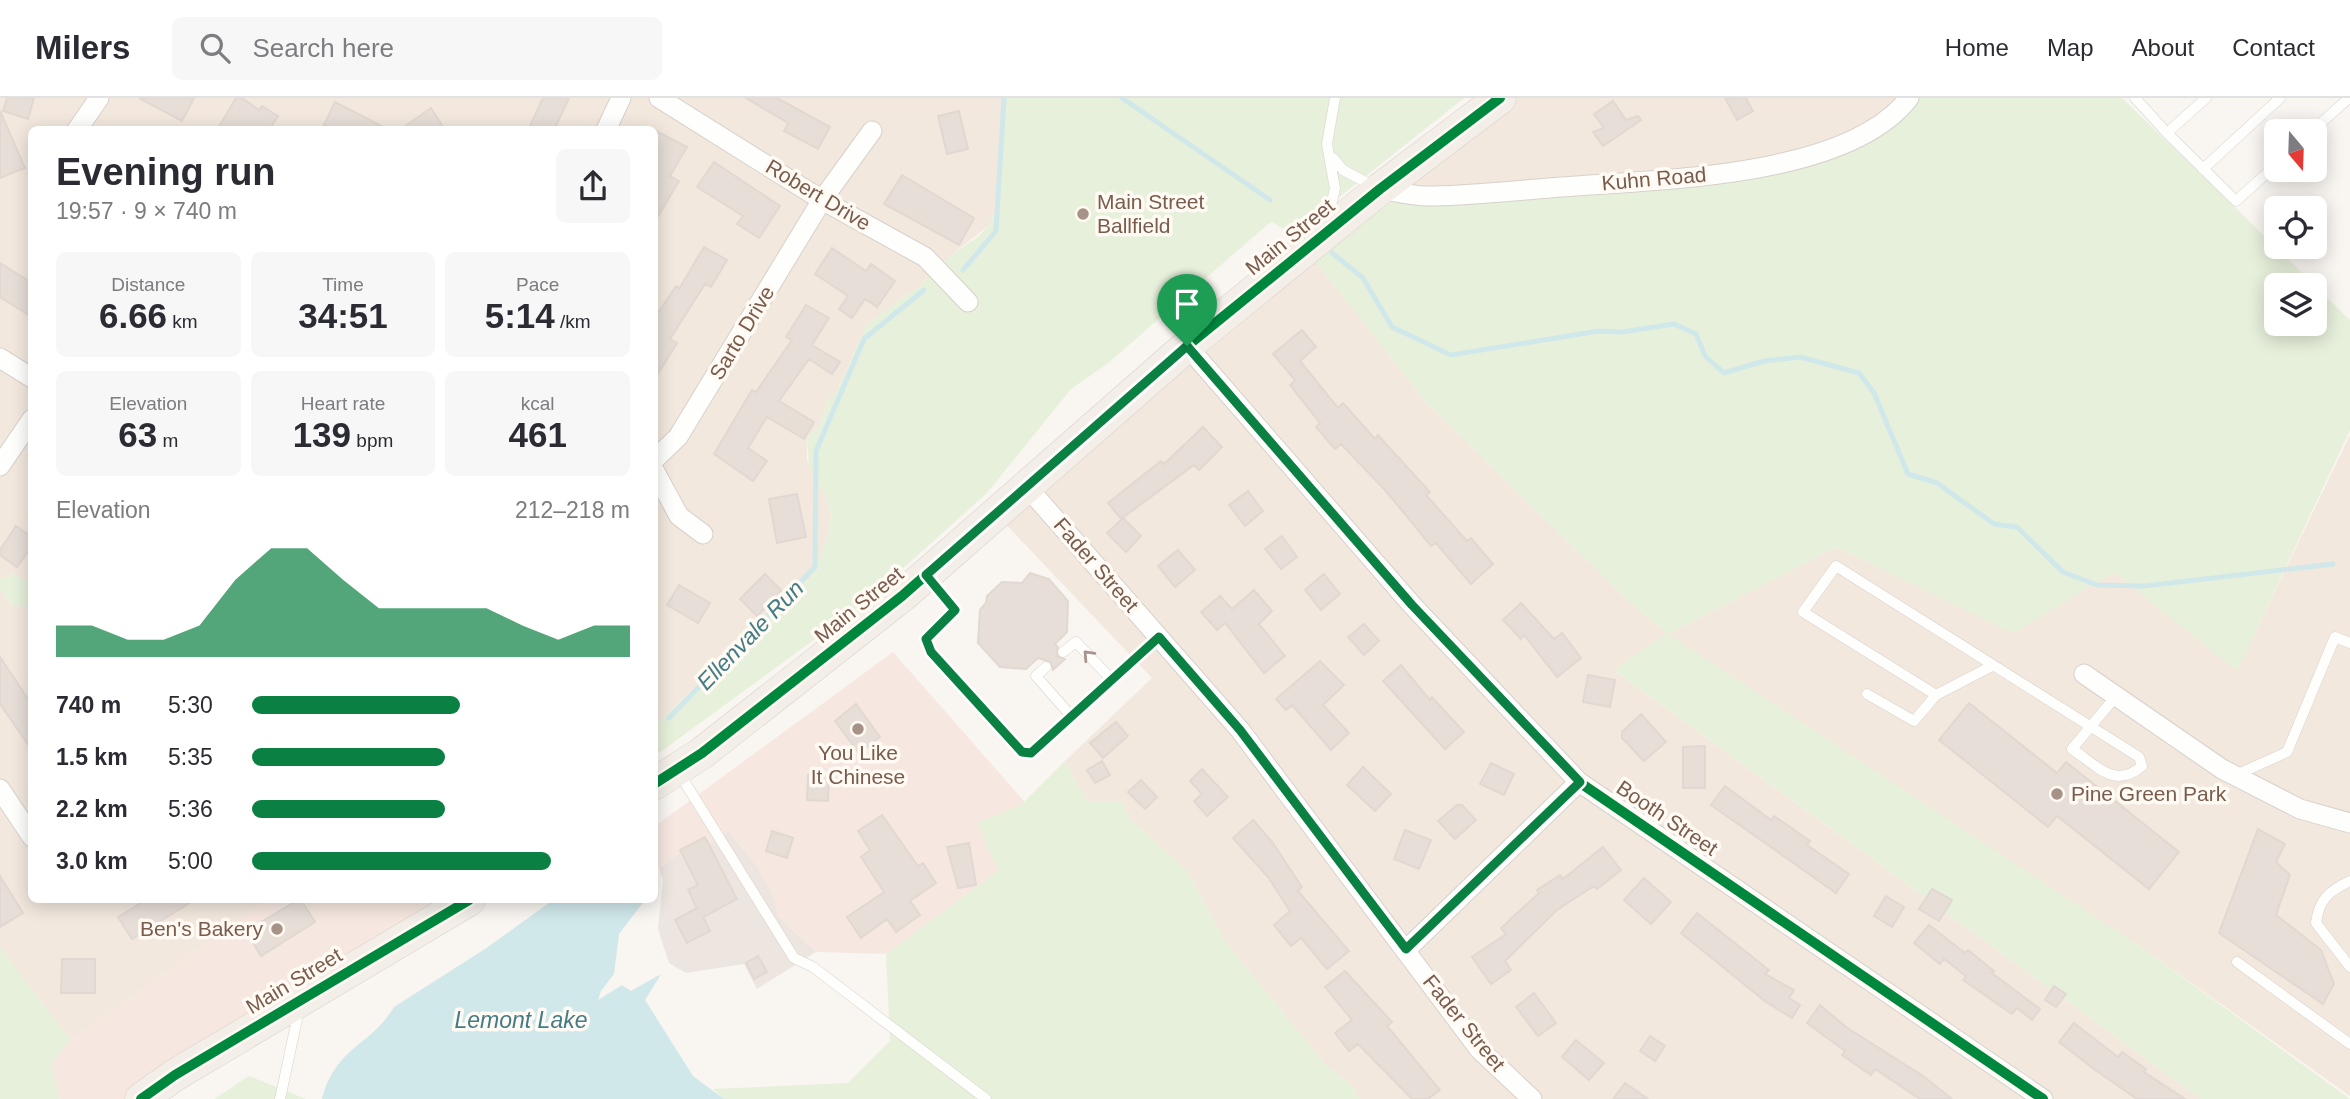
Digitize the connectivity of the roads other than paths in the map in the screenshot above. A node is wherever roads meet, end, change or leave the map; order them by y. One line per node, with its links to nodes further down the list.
1 (99, 98): 12 (street)
2 (621, 98): 13 (street)
3 (659, 98): 20 (street, Robert Drive)
4 (1335, 98): 16 (lane)
5 (1500, 98): 19 (main road, Main Street)
6 (1909, 98): 19 (street, Kuhn Road)
7 (2135, 98): 15 (lane)
8 (2206, 98): 15 (lane)
9 (2280, 98): 17 (lane)
10 (2348, 98): 11 (lane)
11 (2325, 119)
12 (85, 126)
13 (608, 126)
14 (873, 131): 20 (street, Sarto Drive)
15 (2167, 133): 17 (lane)
16 (1330, 155): 19 (lane); 21 (lane)
17 (2203, 169): 18 (lane)
18 (2264, 175)
19 (1380, 189): 21 (main road, Main Street)
20 (822, 200): 22 (street, Robert Drive); 27 (street, Sarto Drive)
21 (1316, 241): 23 (main road, Main Street)
22 (968, 302)
23 (1187, 346): 30 (main road, Main Street); 47 (street, Booth Street)
24 (0, 358): 25 (street)
25 (28, 376)
26 (28, 425): 28 (street)
27 (658, 456)
28 (0, 466)
29 (658, 477): 31 (street)
30 (1028, 488): 32 (main road, Main Street); 33 (street, Fader Street)
31 (703, 534)
32 (926, 575): 43 (lane); 46 (main road, Main Street)
33 (1159, 637): 39 (lane); 53 (street, Fader Street)
34 (2350, 643): 45 (lane)
35 (1063, 652): 39 (lane, one-way to 35)
36 (1992, 666): 41 (lane); 41 (lane); 44 (lane)
37 (1046, 667): 43 (lane)
38 (2084, 674): 42 (street)
39 (1112, 680): 43 (lane)
40 (1867, 694): 41 (lane)
41 (1936, 695)
42 (2116, 696): 44 (lane); 45 (street)
43 (1072, 717)
44 (2091, 725): 44 (lane)
45 (2234, 776): 49 (street)
46 (666, 777): 60 (lane)
47 (1580, 782): 53 (street); 62 (street, Booth Street)
48 (0, 789): 50 (street)
49 (2350, 823)
50 (28, 831)
51 (2350, 881): 55 (lane)
52 (463, 903): 56 (main road, Main Street)
53 (1406, 949): 61 (street, Fader Street)
54 (2237, 962): 57 (lane)
55 (2350, 967)
56 (301, 999): 58 (main road, Main Street); 59 (lane)
57 (2350, 1044)
58 (141, 1099)
59 (280, 1099)
60 (986, 1099)
61 (1532, 1099)
62 (2043, 1099)

